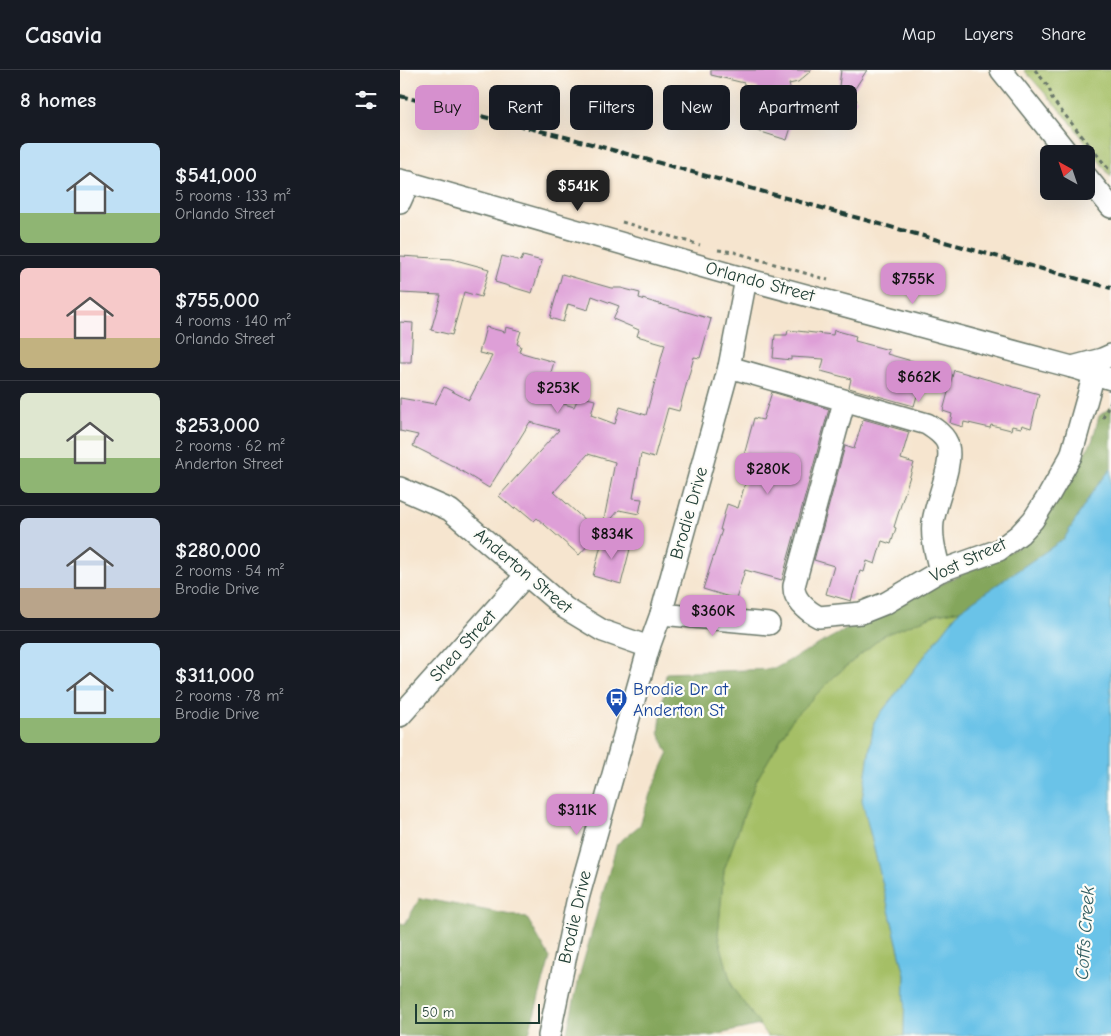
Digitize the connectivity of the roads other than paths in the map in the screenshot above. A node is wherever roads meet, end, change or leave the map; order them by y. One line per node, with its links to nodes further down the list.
1 (1001, 70): 2 (street)
2 (1061, 145)
3 (404, 181): 5 (street, Orlando Street); 7 (street, Orlando Street)
4 (1095, 187): 6 (street)
5 (400, 202)
6 (1111, 207)
7 (746, 279): 9 (street, Brodie Drive); 10 (street, Orlando Street)
8 (1111, 355): 10 (street)
9 (729, 367): 12 (street); 16 (street, Brodie Drive)
10 (1072, 367): 11 (street, Orlando Street)
11 (1103, 377): 14 (street, Vost Street)
12 (844, 402): 14 (street); 14 (street, Vost Street)
13 (400, 488): 15 (street, Anderton Street)
14 (940, 571)
15 (526, 575): 18 (street, Anderton Street); 19 (street, Shea Street)
16 (660, 614): 17 (street); 18 (street, Brodie Drive)
17 (769, 624)
18 (649, 647): 20 (street, Brodie Drive)
19 (400, 716)
20 (549, 1036)

